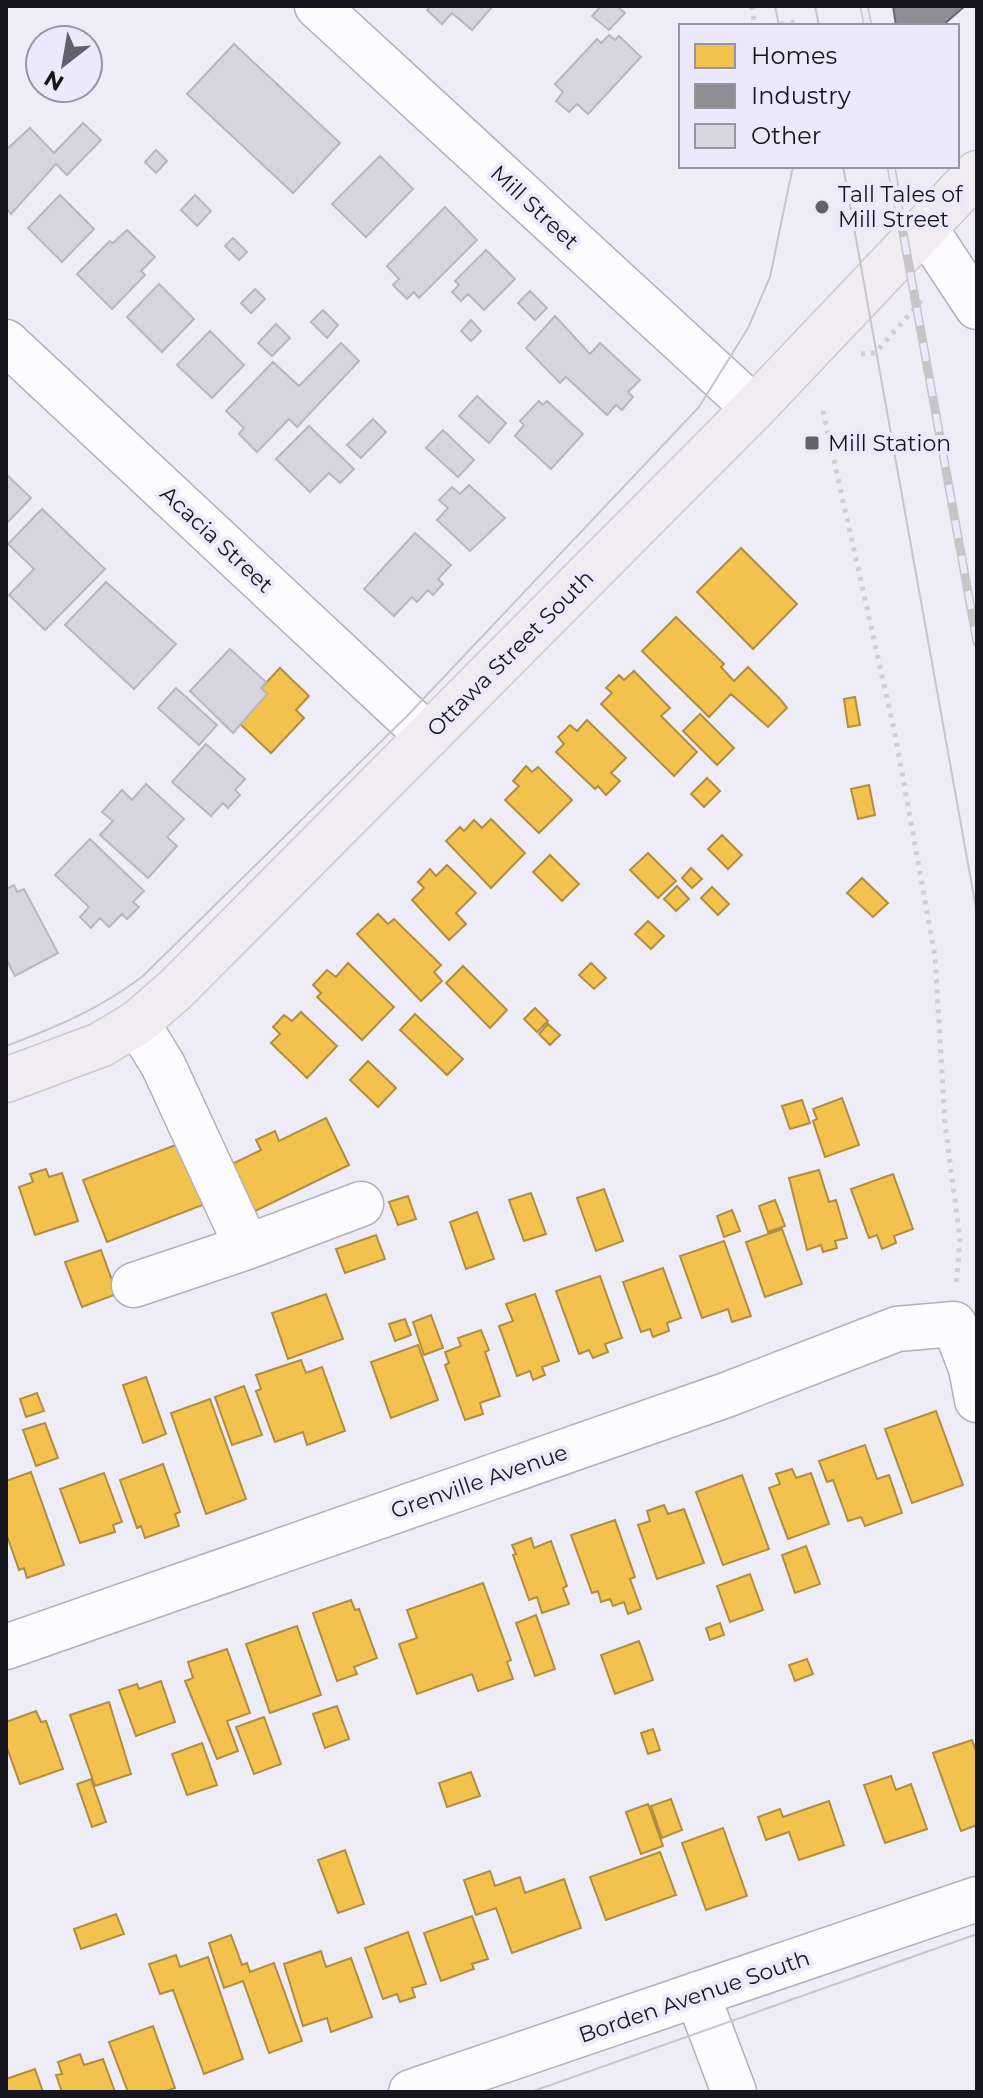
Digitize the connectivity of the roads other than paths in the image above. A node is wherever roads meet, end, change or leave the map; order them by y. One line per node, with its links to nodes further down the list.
1 (317, 6): 6 (street, Mill Street)
2 (977, 173): 3 (main road, Ottawa Street South)
3 (925, 228): 4 (street); 6 (main road, Ottawa Street South)
4 (977, 307)
5 (6, 342): 7 (street, Acacia Street)
6 (754, 408): 7 (main road, Ottawa Street South)
7 (428, 736): 8 (main road, Ottawa Street South)
8 (137, 1023): 9 (main road, Ottawa Street South); 11 (street)
9 (6, 1080)
10 (361, 1204): 11 (street)
11 (247, 1247): 12 (street)
12 (134, 1285)
13 (977, 1400): 14 (street, Grenville Avenue)
14 (6, 1647)
15 (977, 1899): 16 (street, Borden Avenue South)
16 (697, 1994): 17 (street, Borden Avenue South); 18 (street)
17 (411, 2092)
18 (734, 2092)

